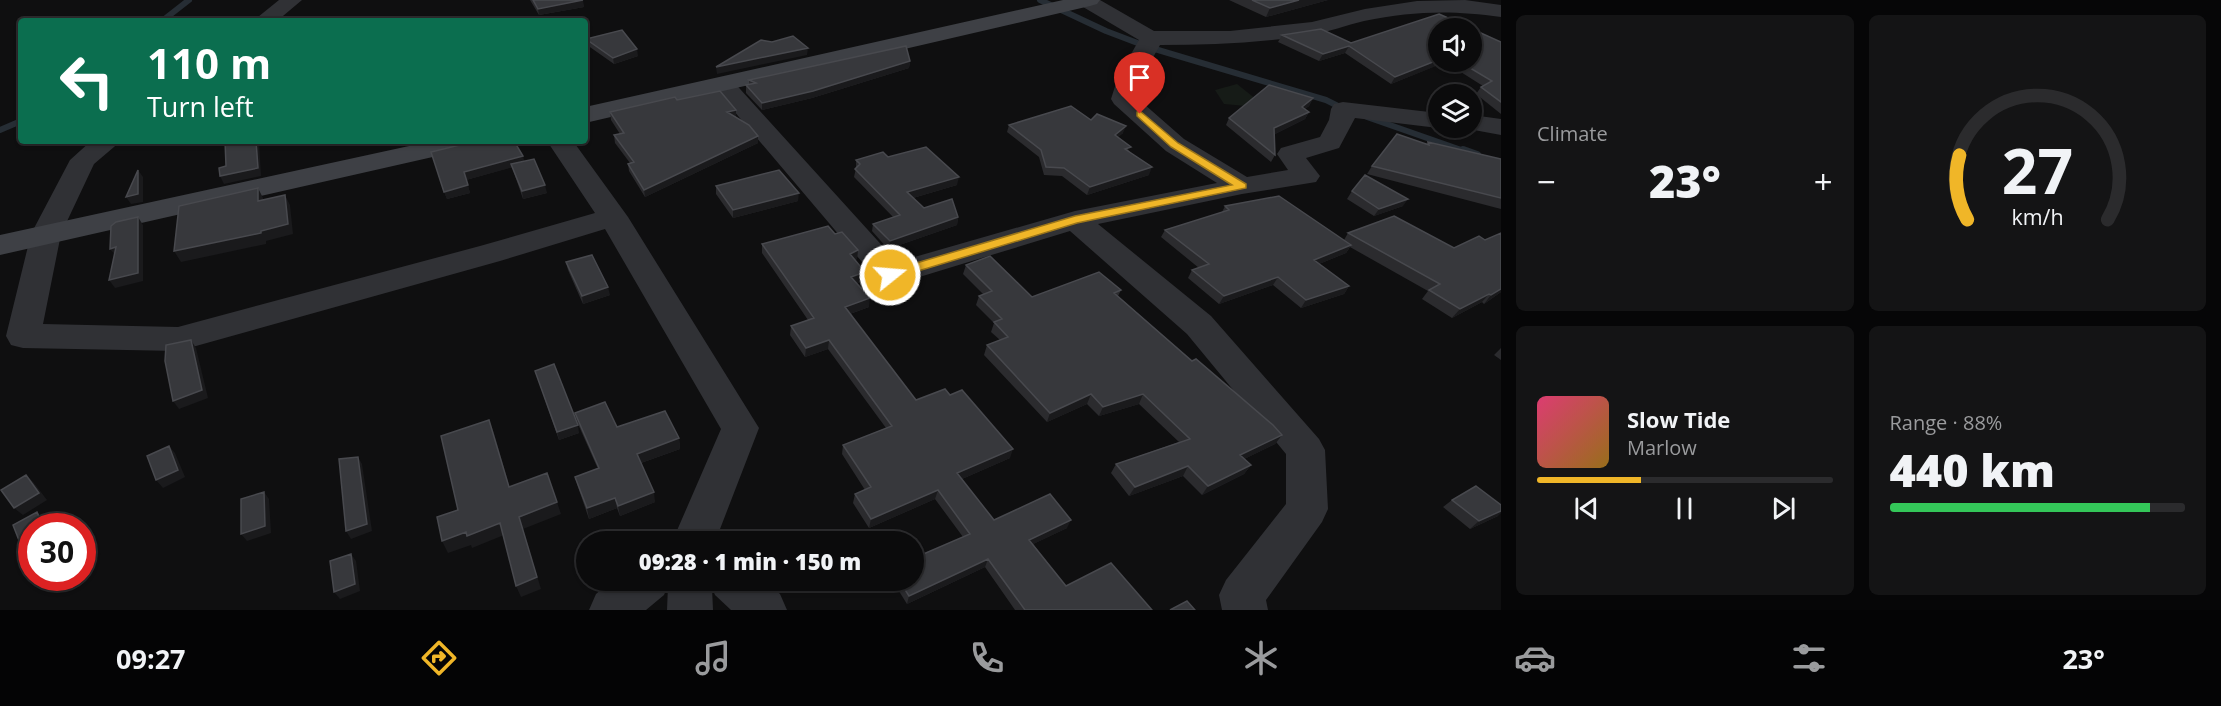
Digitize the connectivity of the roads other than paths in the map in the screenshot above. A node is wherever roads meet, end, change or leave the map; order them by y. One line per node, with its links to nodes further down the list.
1 (292, 0): 4 (street)
2 (1075, 3): 5 (street); 6 (street)
3 (1501, 11): 5 (street)
4 (268, 18)
5 (1150, 38): 14 (street)
6 (723, 84): 7 (street); 16 (street)
7 (588, 114)
8 (1428, 119): 14 (street)
9 (1482, 124): 10 (street)
10 (1501, 127)
11 (104, 144): 17 (street)
12 (454, 144): 17 (street)
13 (562, 144): 15 (street)
14 (1242, 186): 16 (street)
15 (613, 218): 17 (street); 19 (street)
16 (1075, 220): 26 (street)
17 (46, 234): 18 (street)
18 (0, 245)
19 (698, 531)
20 (635, 591): 23 (street)
21 (690, 591): 24 (street)
22 (743, 591): 25 (street)
23 (612, 610)
24 (690, 610)
25 (764, 610)
26 (1245, 610)

